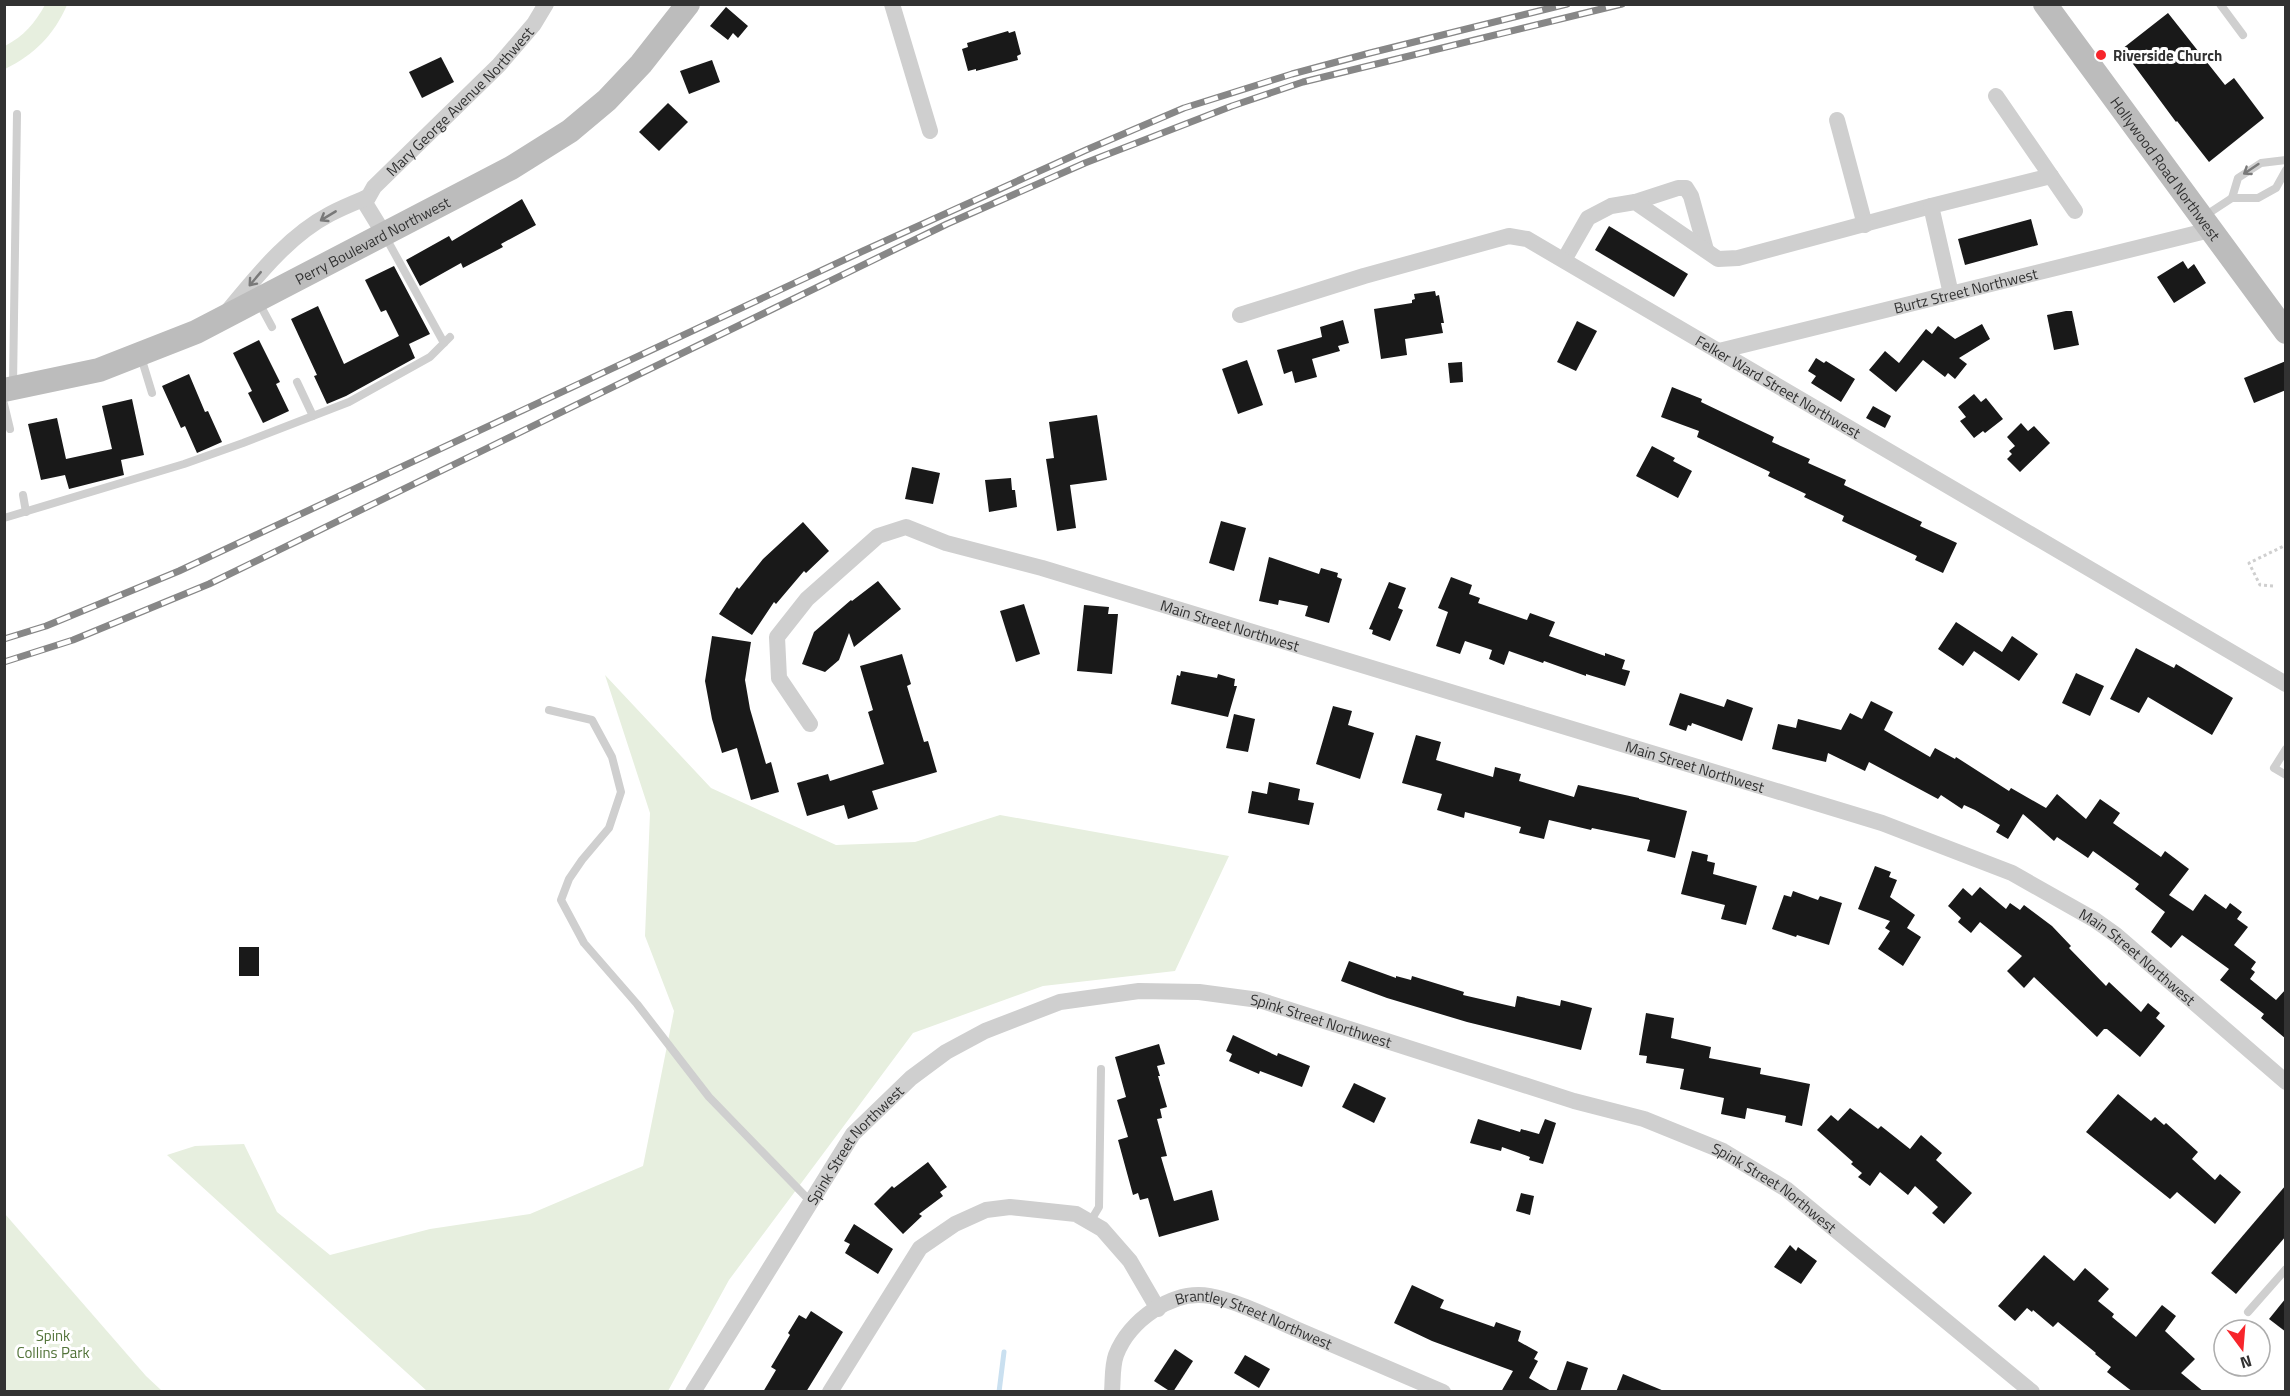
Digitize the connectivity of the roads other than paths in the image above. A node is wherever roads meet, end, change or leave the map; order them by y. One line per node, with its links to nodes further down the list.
1 (546, 4): 14 (street, Mary George Avenue Northwest)
2 (687, 4): 21 (street, Perry Boulevard Northwest)
3 (892, 4): 10 (street)
4 (2045, 4): 19 (street, Hollywood Road Northwest)
5 (2220, 4): 6 (lane)
6 (2243, 36)
7 (1995, 96): 13 (street)
8 (17, 114): 34 (lane)
9 (1837, 120): 20 (street)
10 (930, 131)
11 (2286, 160): 15 (lane, one-way to 15)
12 (2286, 170): 15 (lane)
13 (2051, 176): 17 (street); 18 (street)
14 (368, 197): 21 (street); 27 (street, Mary George Avenue Northwest, one-way to 27)
15 (2232, 198): 19 (lane)
16 (1635, 202): 22 (street); 22 (street); 23 (street)
17 (1931, 206): 20 (street); 24 (street)
18 (2075, 211)
19 (2206, 224): 24 (street, Burtz Street Northwest); 29 (street, Hollywood Road Northwest)
20 (1865, 225): 22 (street)
21 (384, 234): 25 (street, Perry Boulevard Northwest); 35 (lane)
22 (1706, 250)
23 (1564, 261): 26 (street, Felker Ward Street Northwest); 30 (street, Felker Ward Street Northwest)
24 (1951, 294): 30 (street, Burtz Street Northwest)
25 (258, 300): 27 (street, Perry Boulevard Northwest); 28 (lane)
26 (1240, 315)
27 (222, 319): 31 (street, Perry Boulevard Northwest)
28 (272, 327)
29 (2286, 332)
30 (1719, 351): 40 (street, Felker Ward Street Northwest)
31 (140, 354): 33 (lane); 34 (street, Perry Boulevard Northwest)
32 (297, 382): 35 (lane)
33 (152, 393)
34 (7, 394): 36 (lane)
35 (313, 416): 38 (lane)
36 (10, 429)
37 (23, 495): 38 (lane)
38 (26, 512): 39 (lane)
39 (4, 518)
40 (2286, 684)
41 (549, 710): 47 (lane)
42 (810, 724): 46 (street, Main Street Northwest)
43 (2286, 749): 44 (lane)
44 (2286, 775)
45 (1101, 1069): 48 (lane)
46 (2283, 1075)
47 (811, 1202): 52 (street, Spink Street Northwest); 56 (street, Spink Street Northwest)
48 (1090, 1222): 50 (street); 53 (street)
49 (2286, 1269): 51 (lane)
50 (1158, 1309): 54 (street, Brantley Street Northwest); 55 (street, Brantley Street Northwest)
51 (2248, 1312)
52 (693, 1392)
53 (830, 1392)
54 (1112, 1392)
55 (1443, 1392)
56 (2032, 1392)

